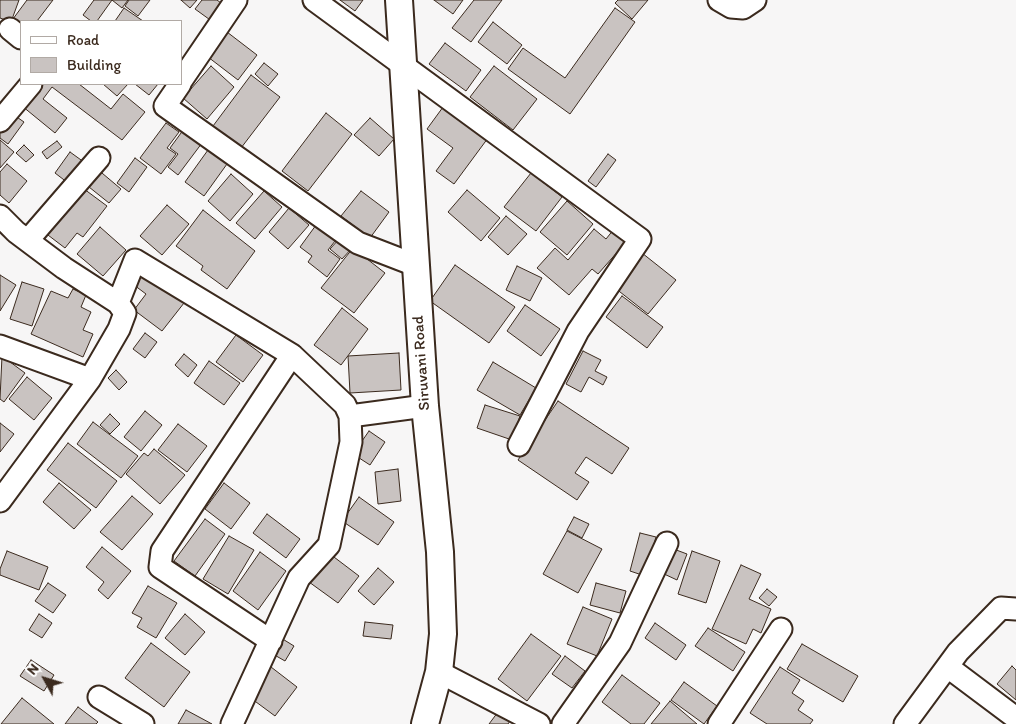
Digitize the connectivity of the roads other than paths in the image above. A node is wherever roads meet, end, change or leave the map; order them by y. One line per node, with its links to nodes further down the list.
1 (236, 0): 7 (street)
2 (314, 0): 6 (street)
3 (400, 0): 6 (street, Siruvani Road)
4 (719, 0): 5 (street)
5 (754, 0)
6 (402, 63): 14 (street, Siruvani Road); 21 (street)
7 (182, 80)
8 (30, 85): 10 (street)
9 (179, 85): 14 (street)
10 (0, 121)
11 (99, 158): 13 (street)
12 (0, 216): 13 (street)
13 (28, 240): 15 (street)
14 (416, 265): 19 (street, Siruvani Road)
15 (118, 303): 17 (street); 18 (street)
16 (0, 346): 18 (street)
17 (292, 355): 20 (street); 26 (street)
18 (90, 379): 22 (street)
19 (425, 406): 20 (street); 28 (street, Siruvani Road)
20 (350, 416): 26 (street)
21 (519, 445)
22 (0, 502)
23 (666, 543): 35 (street)
24 (1016, 609): 27 (street)
25 (781, 629): 36 (street)
26 (270, 641): 32 (street)
27 (948, 667): 30 (street); 37 (street)
28 (439, 672): 33 (street, Siruvani Road); 34 (street)
29 (99, 697): 31 (street)
30 (1016, 718)
31 (143, 724)
32 (232, 724)
33 (425, 724)
34 (539, 724)
35 (563, 724)
36 (719, 724)
37 (905, 724)

